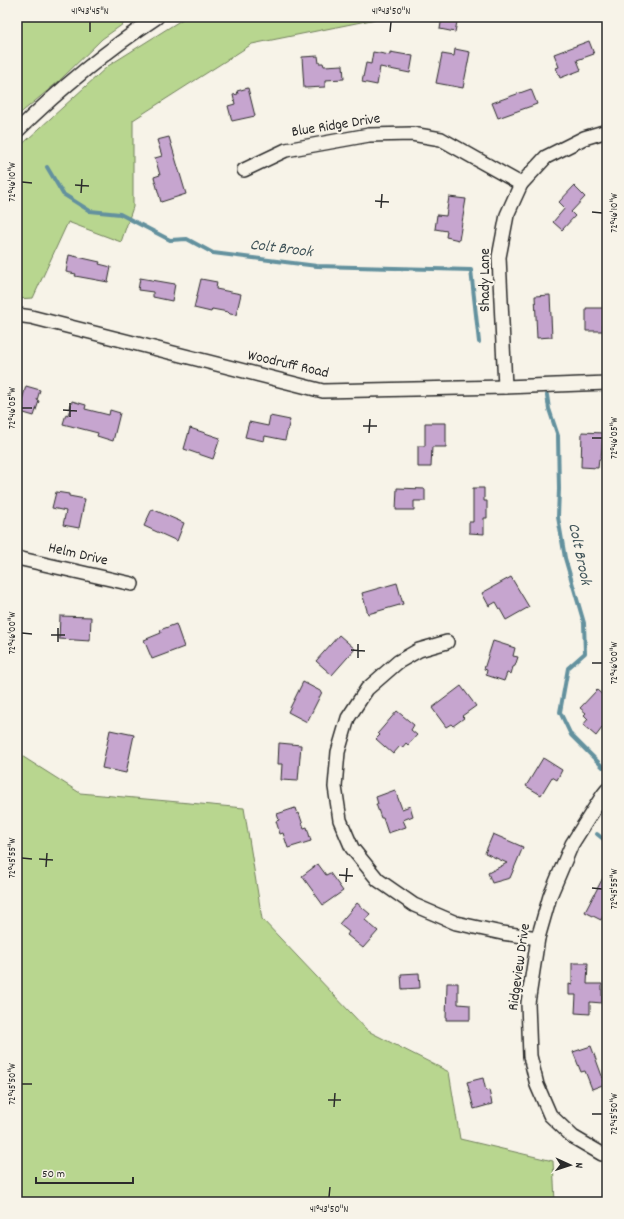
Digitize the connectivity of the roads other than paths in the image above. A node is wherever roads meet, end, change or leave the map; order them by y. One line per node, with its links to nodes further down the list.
1 (157, 17): 2 (street)
2 (17, 131)
3 (607, 131): 5 (street, Shady Lane)
4 (244, 170): 5 (street, Blue Ridge Drive)
5 (521, 184): 8 (street, Shady Lane)
6 (17, 315): 8 (street, Woodruff Road)
7 (607, 383): 8 (street, Woodruff Road)
8 (505, 387)
9 (17, 558): 10 (street, Helm Drive)
10 (132, 584)
11 (447, 642): 13 (street)
12 (607, 790): 13 (street, Ridgeview Drive)
13 (538, 938): 14 (street, Ridgeview Drive)
14 (607, 1154)

